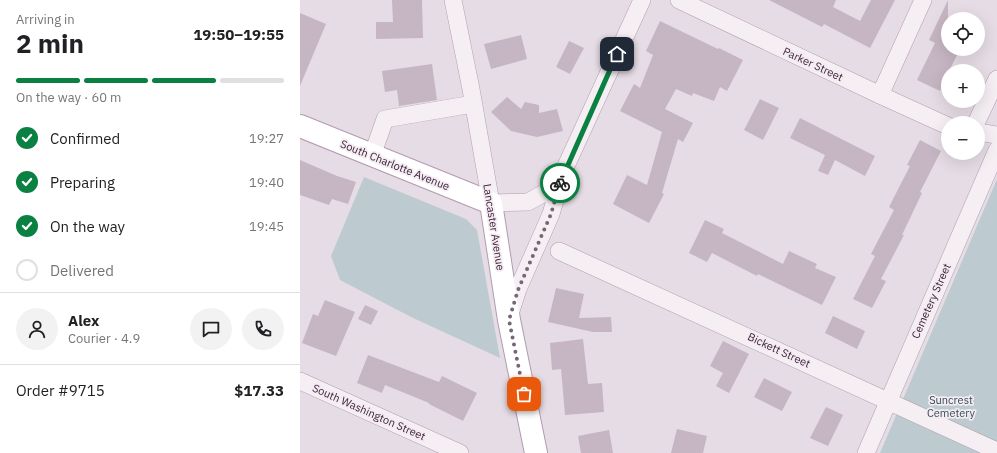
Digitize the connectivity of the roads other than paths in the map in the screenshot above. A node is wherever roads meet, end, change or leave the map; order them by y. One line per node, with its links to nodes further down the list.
1 (453, 0): 7 (street, Lancaster Avenue)
2 (642, 0): 15 (street)
3 (679, 0): 6 (street, Parker Street)
4 (923, 0): 6 (street)
5 (997, 79): 8 (street)
6 (880, 95): 9 (street, Parker Street)
7 (473, 104): 14 (street); 16 (street, Lancaster Avenue)
8 (979, 116)
9 (941, 123)
10 (300, 126): 14 (main road, South Charlotte Avenue)
11 (985, 133): 12 (street)
12 (997, 135)
13 (997, 150): 20 (street, Cemetery Street)
14 (372, 156): 16 (main road, South Charlotte Avenue)
15 (562, 177): 16 (street); 18 (street)
16 (491, 203): 18 (main road, Lancaster Avenue)
17 (559, 251): 20 (street, Bickett Street)
18 (509, 320): 23 (main road, Lancaster Avenue)
19 (300, 381): 22 (street, South Washington Street)
20 (889, 401): 21 (street, Bickett Street); 24 (street, Cemetery Street)
21 (997, 451)
22 (460, 453)
23 (536, 453)
24 (866, 453)

